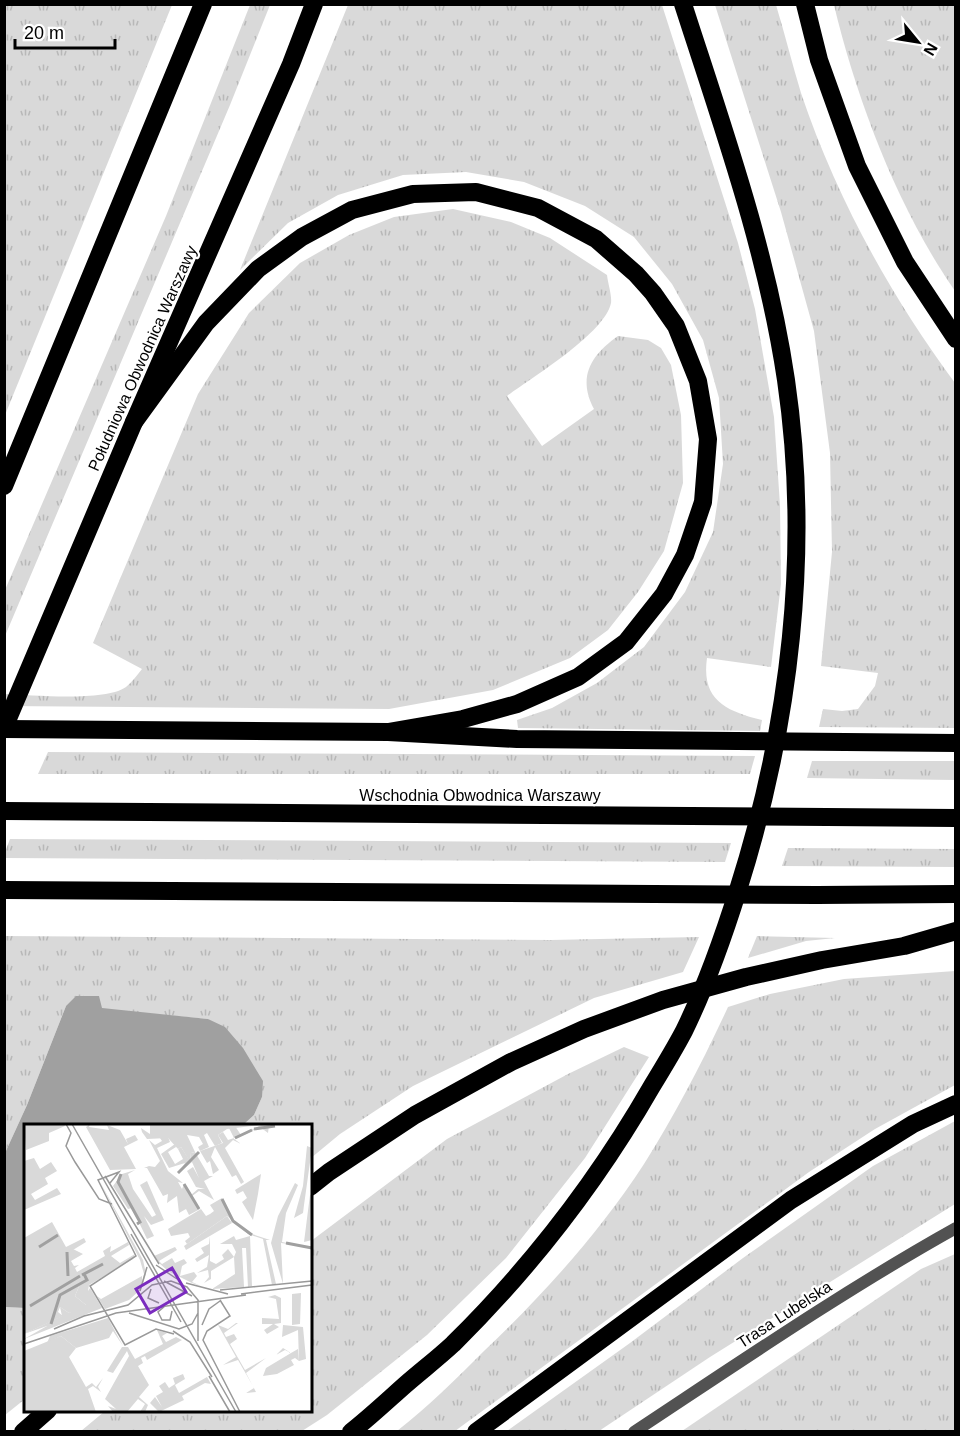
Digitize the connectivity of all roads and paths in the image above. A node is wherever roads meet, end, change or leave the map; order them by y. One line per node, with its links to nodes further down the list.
1 (203, 4): 7 (highway)
2 (314, 4): 6 (highway, Południowa Obwodnica Warszawy)
3 (682, 4): 21 (highway)
4 (805, 4): 5 (highway)
5 (956, 339)
6 (134, 422): 8 (highway, Południowa Obwodnica Warszawy); 9 (highway)
7 (4, 486)
8 (4, 728): 9 (highway)
9 (388, 732): 10 (highway)
10 (956, 742)
11 (4, 811): 12 (highway, Wschodnia Obwodnica Warszawy)
12 (956, 818)
13 (4, 890): 14 (highway)
14 (956, 894)
15 (956, 931): 17 (highway)
16 (956, 1104): 22 (highway)
17 (312, 1185)
18 (956, 1228): 23 (street, Trasa Lubelska)
19 (46, 1412): 20 (highway)
20 (22, 1431)
21 (351, 1431)
22 (476, 1431)
23 (634, 1431)

